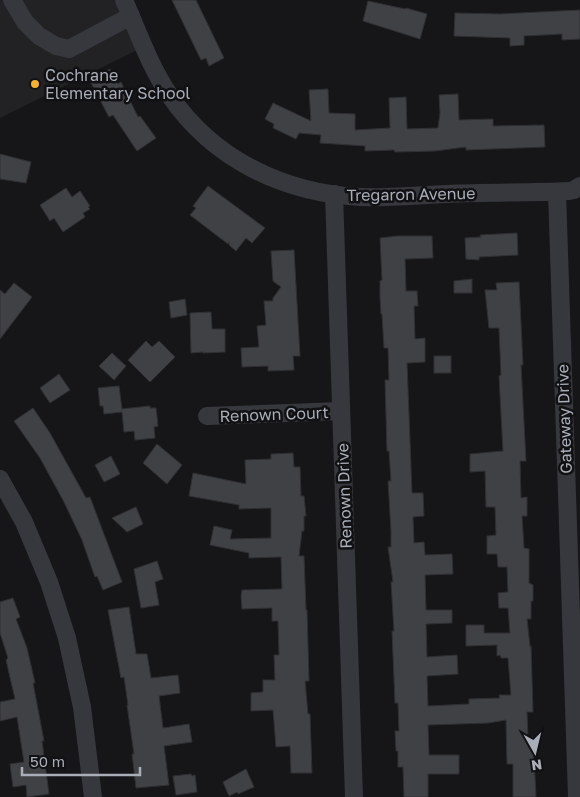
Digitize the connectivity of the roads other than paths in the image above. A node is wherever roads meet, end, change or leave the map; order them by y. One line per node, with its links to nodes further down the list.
1 (12, 0): 2 (street)
2 (128, 8): 5 (street, Tregaron Avenue)
3 (580, 186): 4 (street, Tregaron Avenue)
4 (557, 192): 5 (street, Tregaron Avenue); 11 (street, Gateway Drive)
5 (334, 194): 6 (street, Renown Drive)
6 (341, 412): 7 (street, Renown Court); 10 (street, Renown Drive)
7 (207, 416)
8 (0, 479): 9 (street)
9 (93, 797)
10 (354, 797)
11 (577, 797)

